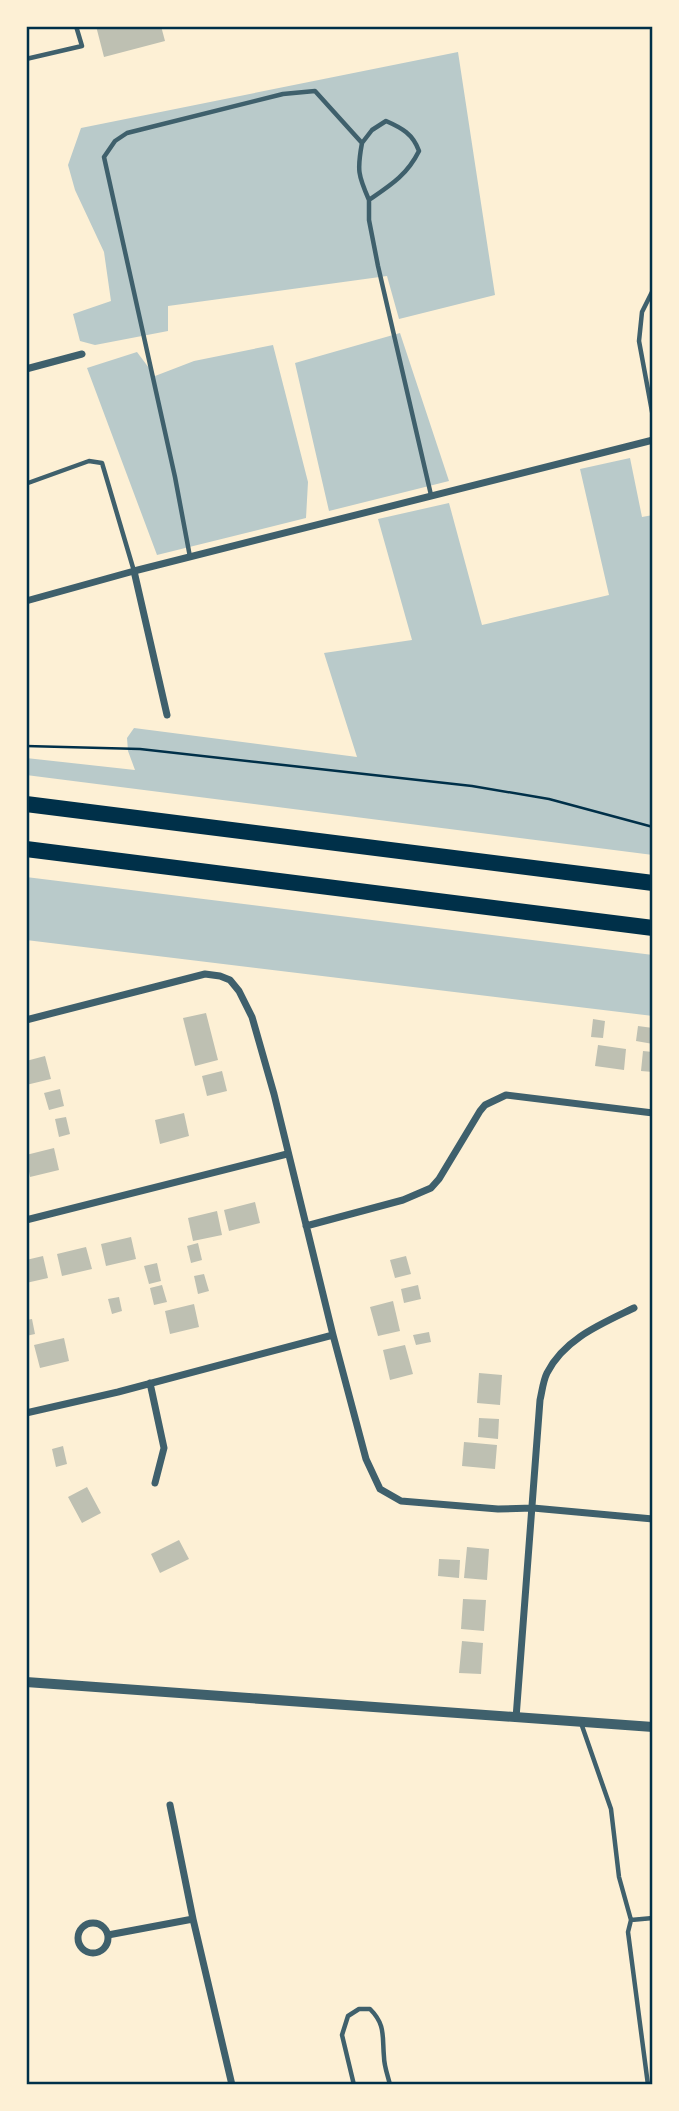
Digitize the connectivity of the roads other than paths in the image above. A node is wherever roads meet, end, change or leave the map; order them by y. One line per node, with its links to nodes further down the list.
1 (76, 26): 2 (lane)
2 (26, 59)
3 (362, 143): 4 (lane); 4 (lane); 12 (lane)
4 (369, 200): 11 (lane)
5 (653, 290): 8 (lane)
6 (82, 354): 7 (street)
7 (26, 369)
8 (653, 417)
9 (653, 440): 11 (street)
10 (28, 483): 13 (lane)
11 (431, 496): 12 (street)
12 (190, 557): 13 (street)
13 (134, 571): 14 (street); 15 (street)
14 (26, 601)
15 (167, 715)
16 (26, 804): 18 (highway)
17 (26, 849): 19 (highway)
18 (653, 883)
19 (653, 928)
20 (26, 1020): 22 (street)
21 (653, 1113): 24 (street)
22 (288, 1154): 23 (street); 24 (street)
23 (26, 1220)
24 (306, 1226): 26 (street)
25 (634, 1308): 30 (street)
26 (333, 1335): 27 (street); 30 (street)
27 (150, 1383): 28 (street); 29 (street)
28 (26, 1413)
29 (155, 1483)
30 (533, 1508): 31 (street); 33 (street)
31 (653, 1518)
32 (26, 1682): 33 (street)
33 (516, 1718): 34 (street)
34 (580, 1722): 35 (street); 39 (lane)
35 (653, 1727)
36 (170, 1805): 38 (street)
37 (653, 1918): 39 (lane)
38 (193, 1919): 40 (street); 41 (street)
39 (631, 1920): 44 (lane)
40 (108, 1936): 40 (street)
41 (232, 2085)
42 (354, 2085): 43 (lane)
43 (390, 2085)
44 (648, 2085)

